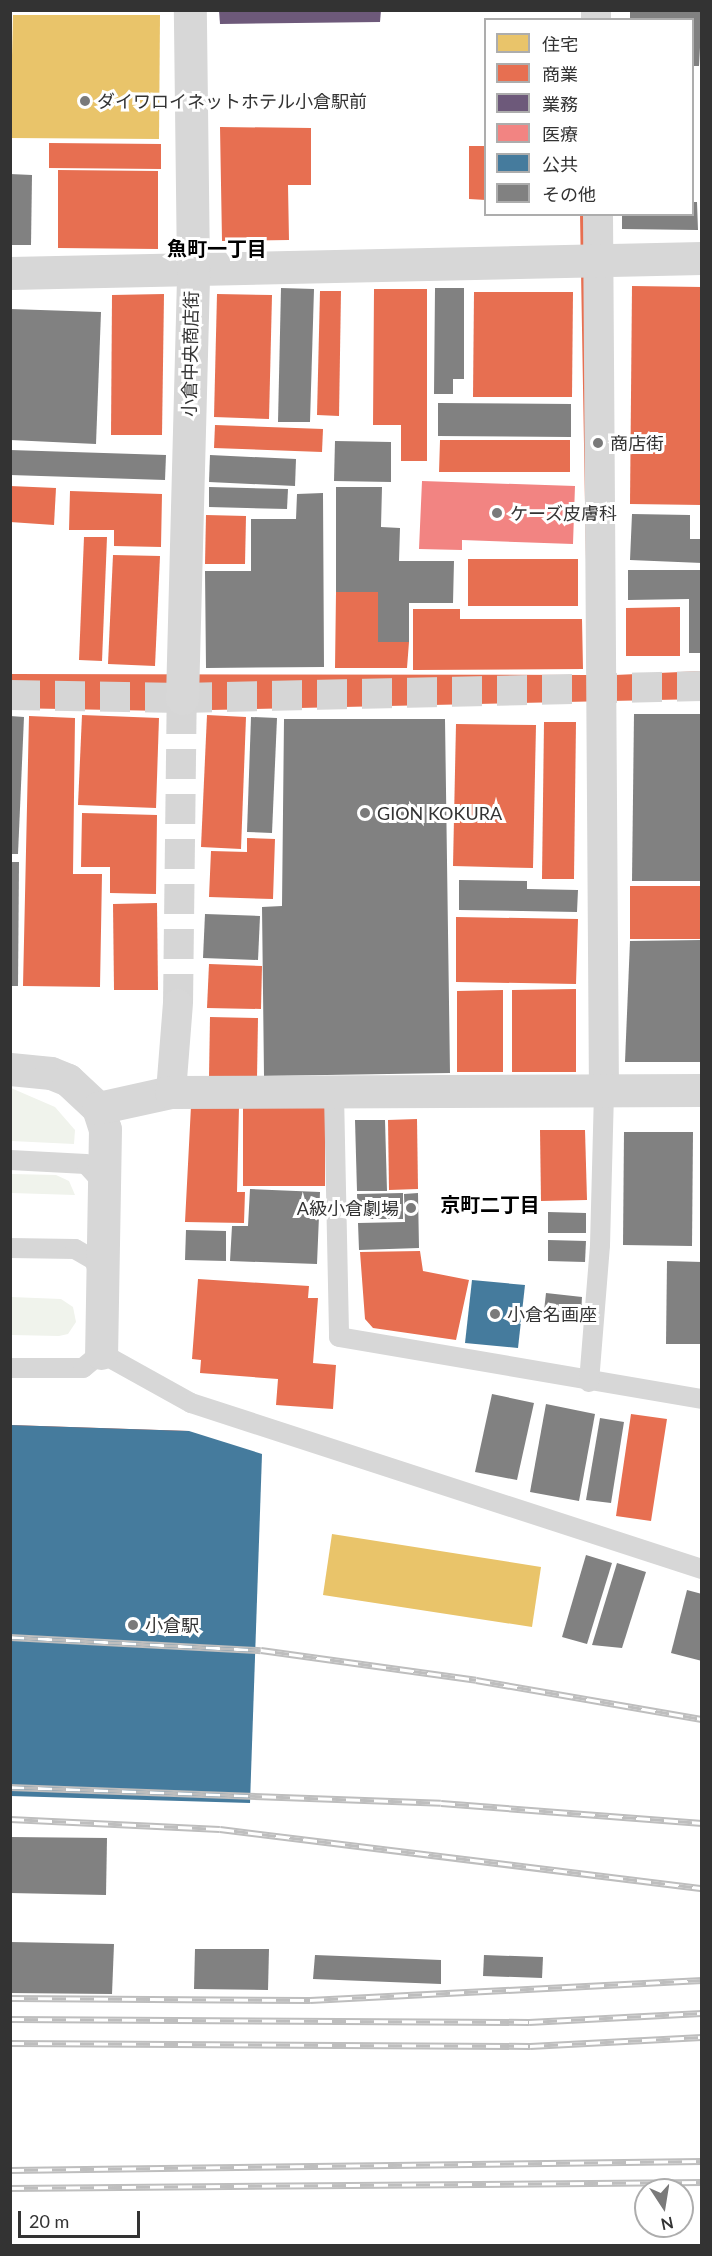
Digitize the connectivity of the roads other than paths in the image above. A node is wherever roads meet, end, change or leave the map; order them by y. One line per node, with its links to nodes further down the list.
1 (190, 10): 5 (street, 小倉中央商店街)
2 (598, 216): 4 (street)
3 (702, 258): 4 (street)
4 (598, 262): 5 (street); 11 (street)
5 (193, 270): 6 (street); 7 (street, 小倉中央商店街)
6 (10, 273)
7 (182, 698)
8 (178, 1004): 12 (street)
9 (10, 1069): 14 (street)
10 (702, 1090): 11 (street)
11 (604, 1091): 13 (street); 21 (lane)
12 (171, 1092): 13 (street); 14 (street)
13 (334, 1094): 21 (lane)
14 (98, 1108): 16 (street)
15 (10, 1160): 16 (lane)
16 (106, 1186): 18 (street)
17 (10, 1248): 18 (lane)
18 (103, 1283): 19 (street)
19 (101, 1353): 20 (lane); 23 (lane)
20 (10, 1368)
21 (589, 1382): 22 (lane)
22 (702, 1399)
23 (702, 1569)

